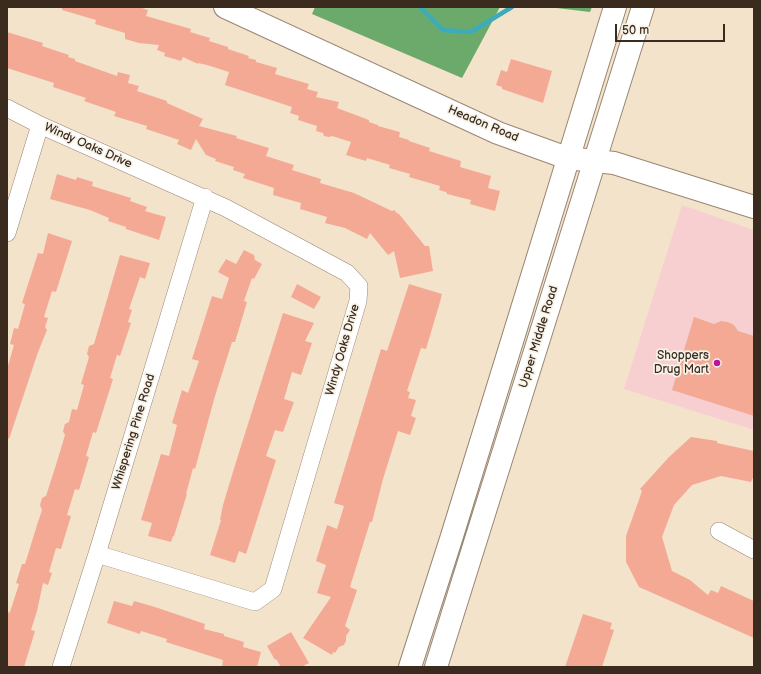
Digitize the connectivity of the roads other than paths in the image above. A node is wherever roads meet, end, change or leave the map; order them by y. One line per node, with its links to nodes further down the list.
1 (225, 7): 6 (main road, Headon Road)
2 (615, 7): 6 (main road, Upper Middle Road)
3 (642, 7): 7 (main road, Upper Middle Road)
4 (7, 108): 5 (street, Windy Oaks Drive)
5 (40, 125): 8 (street, Windy Oaks Drive); 10 (street)
6 (567, 158): 7 (main road, Headon Road); 15 (main road, Upper Middle Road)
7 (595, 160): 9 (main road, Headon Road); 16 (main road, Upper Middle Road)
8 (205, 197): 13 (street, Whispering Pine Road); 13 (street, Windy Oaks Drive)
9 (754, 207)
10 (7, 233)
11 (718, 531): 12 (street)
12 (754, 550)
13 (97, 554): 14 (street, Whispering Pine Road)
14 (61, 667)
15 (410, 667)
16 (436, 667)

